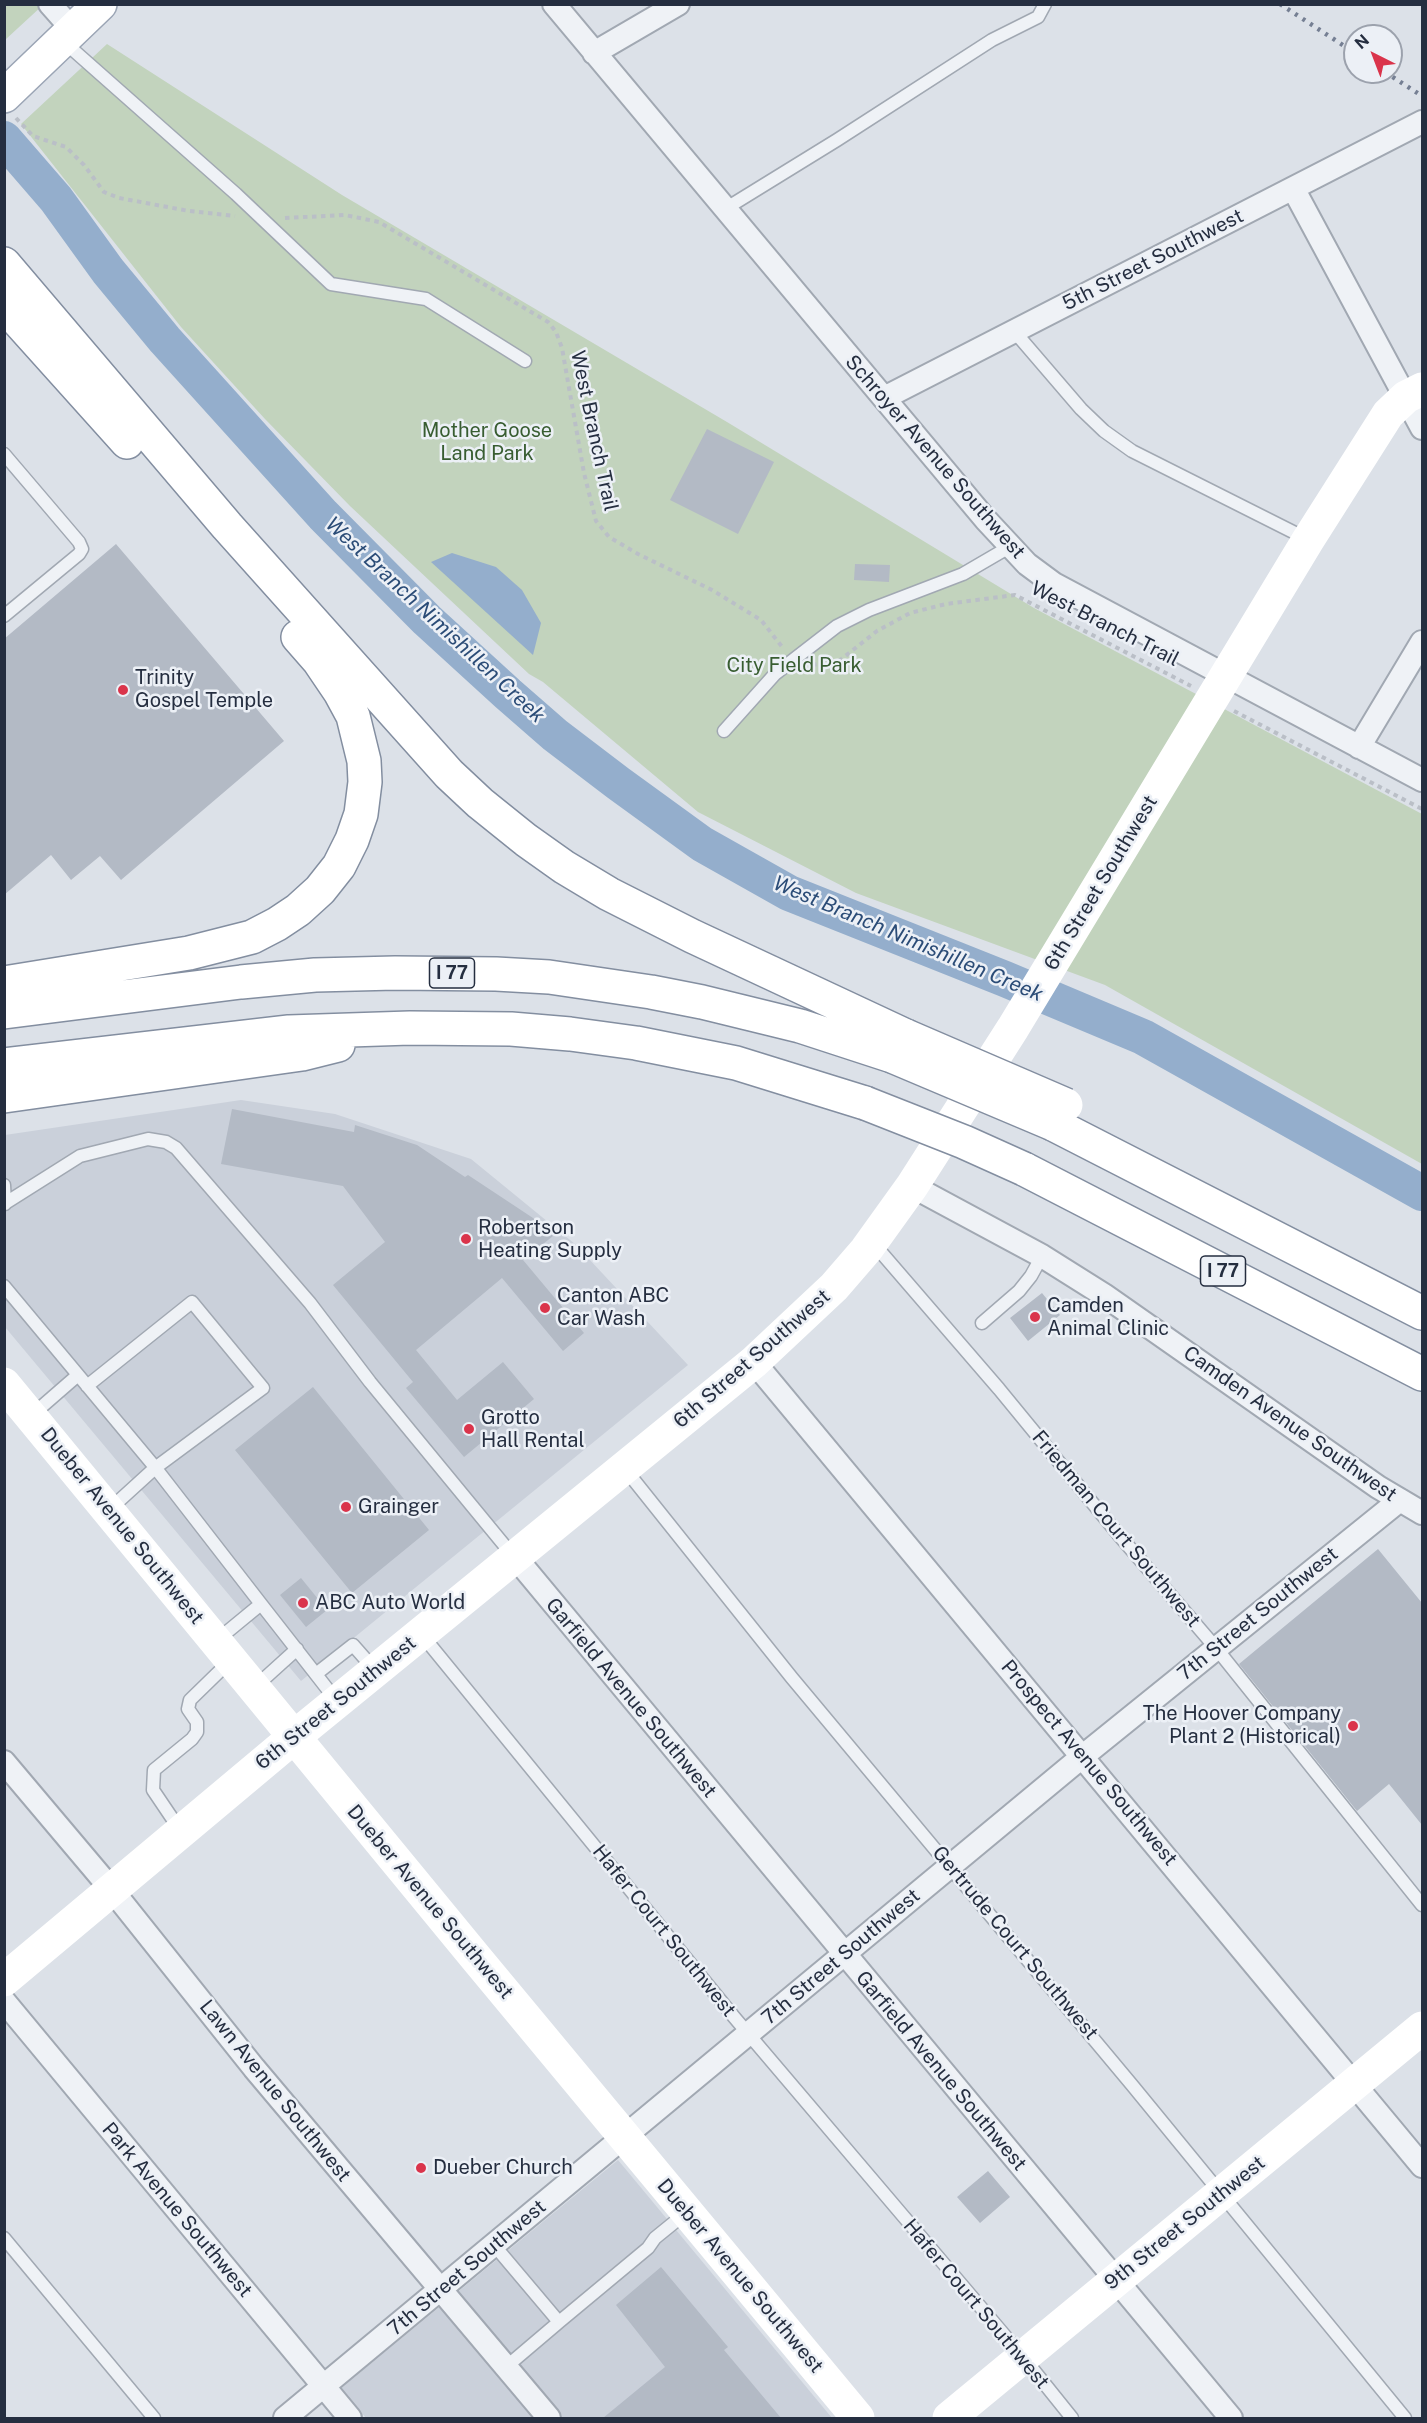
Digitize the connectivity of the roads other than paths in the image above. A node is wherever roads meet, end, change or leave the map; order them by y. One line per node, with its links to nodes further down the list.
1 (50, 4): 6 (street)
2 (100, 4): 6 (main road)
3 (554, 4): 7 (street, Schroyer Avenue Southwest)
4 (678, 4): 7 (street)
5 (1045, 4): 11 (lane)
6 (67, 35): 8 (main road); 15 (lane)
7 (594, 53): 11 (street, Schroyer Avenue Southwest)
8 (8, 99)
9 (1422, 123): 10 (street, 5th Street Southwest)
10 (1294, 190): 14 (street, 5th Street Southwest); 16 (street)
11 (725, 209): 17 (street, Schroyer Avenue Southwest)
12 (4, 264): 31 (main road)
13 (4, 305): 28 (main road)
14 (1014, 331): 17 (street, 5th Street Southwest); 20 (lane)
15 (525, 362)
16 (1414, 393): 18 (street); 20 (main road, 6th Street Southwest)
17 (884, 398): 21 (street, Schroyer Avenue Southwest)
18 (1422, 428)
19 (4, 454): 22 (lane)
20 (1308, 540): 24 (main road, 6th Street Southwest)
21 (1011, 546): 24 (street, Schroyer Avenue Southwest); 25 (lane)
22 (4, 616)
23 (1422, 642): 26 (street)
24 (1226, 676): 26 (street, Schroyer Avenue Southwest); 35 (main road, 6th Street Southwest)
25 (724, 731)
26 (1359, 747): 27 (street, Schroyer Avenue Southwest)
27 (1422, 780)
28 (4, 983)
29 (4, 1012): 31 (main road, I 77)
30 (410, 1028): 32 (main road, I 77); 33 (main road); 43 (main road, I 77, bridge)
31 (899, 1046): 40 (main road, I 77, bridge)
32 (4, 1065)
33 (4, 1096)
34 (4, 1185): 36 (lane)
35 (912, 1186): 37 (main road, 6th Street Southwest); 38 (street, Camden Avenue Southwest)
36 (5, 1204): 53 (lane)
37 (872, 1242): 42 (main road, 6th Street Southwest); 56 (lane, Friedman Court Southwest)
38 (1041, 1256): 41 (lane); 50 (street, Camden Avenue Southwest)
39 (4, 1286): 44 (lane)
40 (1422, 1313)
41 (982, 1323)
42 (754, 1362): 49 (main road, 6th Street Southwest); 64 (street, Prospect Avenue Southwest)
43 (1422, 1374)
44 (78, 1375): 46 (lane); 47 (lane)
45 (4, 1384): 47 (main road, Dueber Avenue Southwest)
46 (87, 1386): 48 (lane); 48 (lane)
47 (31, 1416): 51 (main road, Dueber Avenue Southwest)
48 (155, 1468): 51 (lane); 54 (lane)
49 (624, 1468): 53 (main road, 6th Street Southwest); 67 (lane, Gertrude Court Southwest)
50 (1400, 1500): 52 (street, Camden Avenue Southwest); 56 (street, 7th Street Southwest)
51 (109, 1510): 58 (main road, Dueber Avenue Southwest)
52 (1422, 1513)
53 (515, 1557): 55 (main road, 6th Street Southwest); 70 (street, Garfield Avenue Southwest)
54 (261, 1604): 57 (lane); 58 (lane)
55 (421, 1635): 59 (main road, 6th Street Southwest); 74 (lane, Hafer Court Southwest)
56 (1215, 1648): 64 (street, 7th Street Southwest); 69 (lane, Friedman Court Southwest)
57 (297, 1649): 60 (lane); 61 (lane)
58 (224, 1650): 61 (main road, Dueber Avenue Southwest); 66 (lane)
59 (376, 1671): 60 (lane); 62 (main road, 6th Street Southwest)
60 (316, 1674): 62 (lane)
61 (254, 1688): 63 (main road, Dueber Avenue Southwest)
62 (338, 1702): 63 (main road, 6th Street Southwest)
63 (294, 1737): 66 (main road, 6th Street Southwest); 76 (main road, Dueber Avenue Southwest)
64 (1083, 1756): 67 (street, 7th Street Southwest); 75 (street, Prospect Avenue Southwest)
65 (4, 1762): 68 (street, Lawn Avenue Southwest)
66 (181, 1831): 68 (main road, 6th Street Southwest)
67 (951, 1867): 70 (street, 7th Street Southwest); 78 (lane, Gertrude Court Southwest)
68 (112, 1890): 71 (main road, 6th Street Southwest); 83 (street, Lawn Avenue Southwest)
69 (1422, 1905)
70 (844, 1955): 74 (street, 7th Street Southwest); 82 (street, Garfield Avenue Southwest)
71 (4, 1980)
72 (4, 2001): 87 (street, Park Avenue Southwest)
73 (1422, 2028): 75 (main road, 9th Street Southwest)
74 (750, 2033): 76 (street, 7th Street Southwest); 85 (lane, Hafer Court Southwest)
75 (1356, 2084): 77 (street, Prospect Avenue Southwest); 78 (main road, 9th Street Southwest)
76 (624, 2137): 79 (main road, Dueber Avenue Southwest); 81 (street, 7th Street Southwest)
77 (1422, 2166)
78 (1221, 2193): 82 (main road, 9th Street Southwest); 96 (lane, Gertrude Court Southwest)
79 (687, 2212): 84 (lane); 92 (main road, Dueber Avenue Southwest)
80 (4, 2238): 88 (lane)
81 (494, 2245): 83 (street, 7th Street Southwest); 84 (lane)
82 (1116, 2280): 85 (main road, 9th Street Southwest); 95 (street, Garfield Avenue Southwest)
83 (440, 2290): 86 (street, Lawn Avenue Southwest); 87 (street, 7th Street Southwest)
84 (559, 2322): 86 (lane)
85 (1023, 2357): 93 (main road, 9th Street Southwest); 94 (lane, Hafer Court Southwest)
86 (506, 2367): 91 (street, Lawn Avenue Southwest)
87 (324, 2386): 89 (street, 7th Street Southwest); 90 (street, Park Avenue Southwest)
88 (154, 2418)
89 (285, 2418)
90 (350, 2418)
91 (549, 2418)
92 (858, 2418)
93 (949, 2418)
94 (1072, 2418)
95 (1231, 2418)
96 (1405, 2418)

